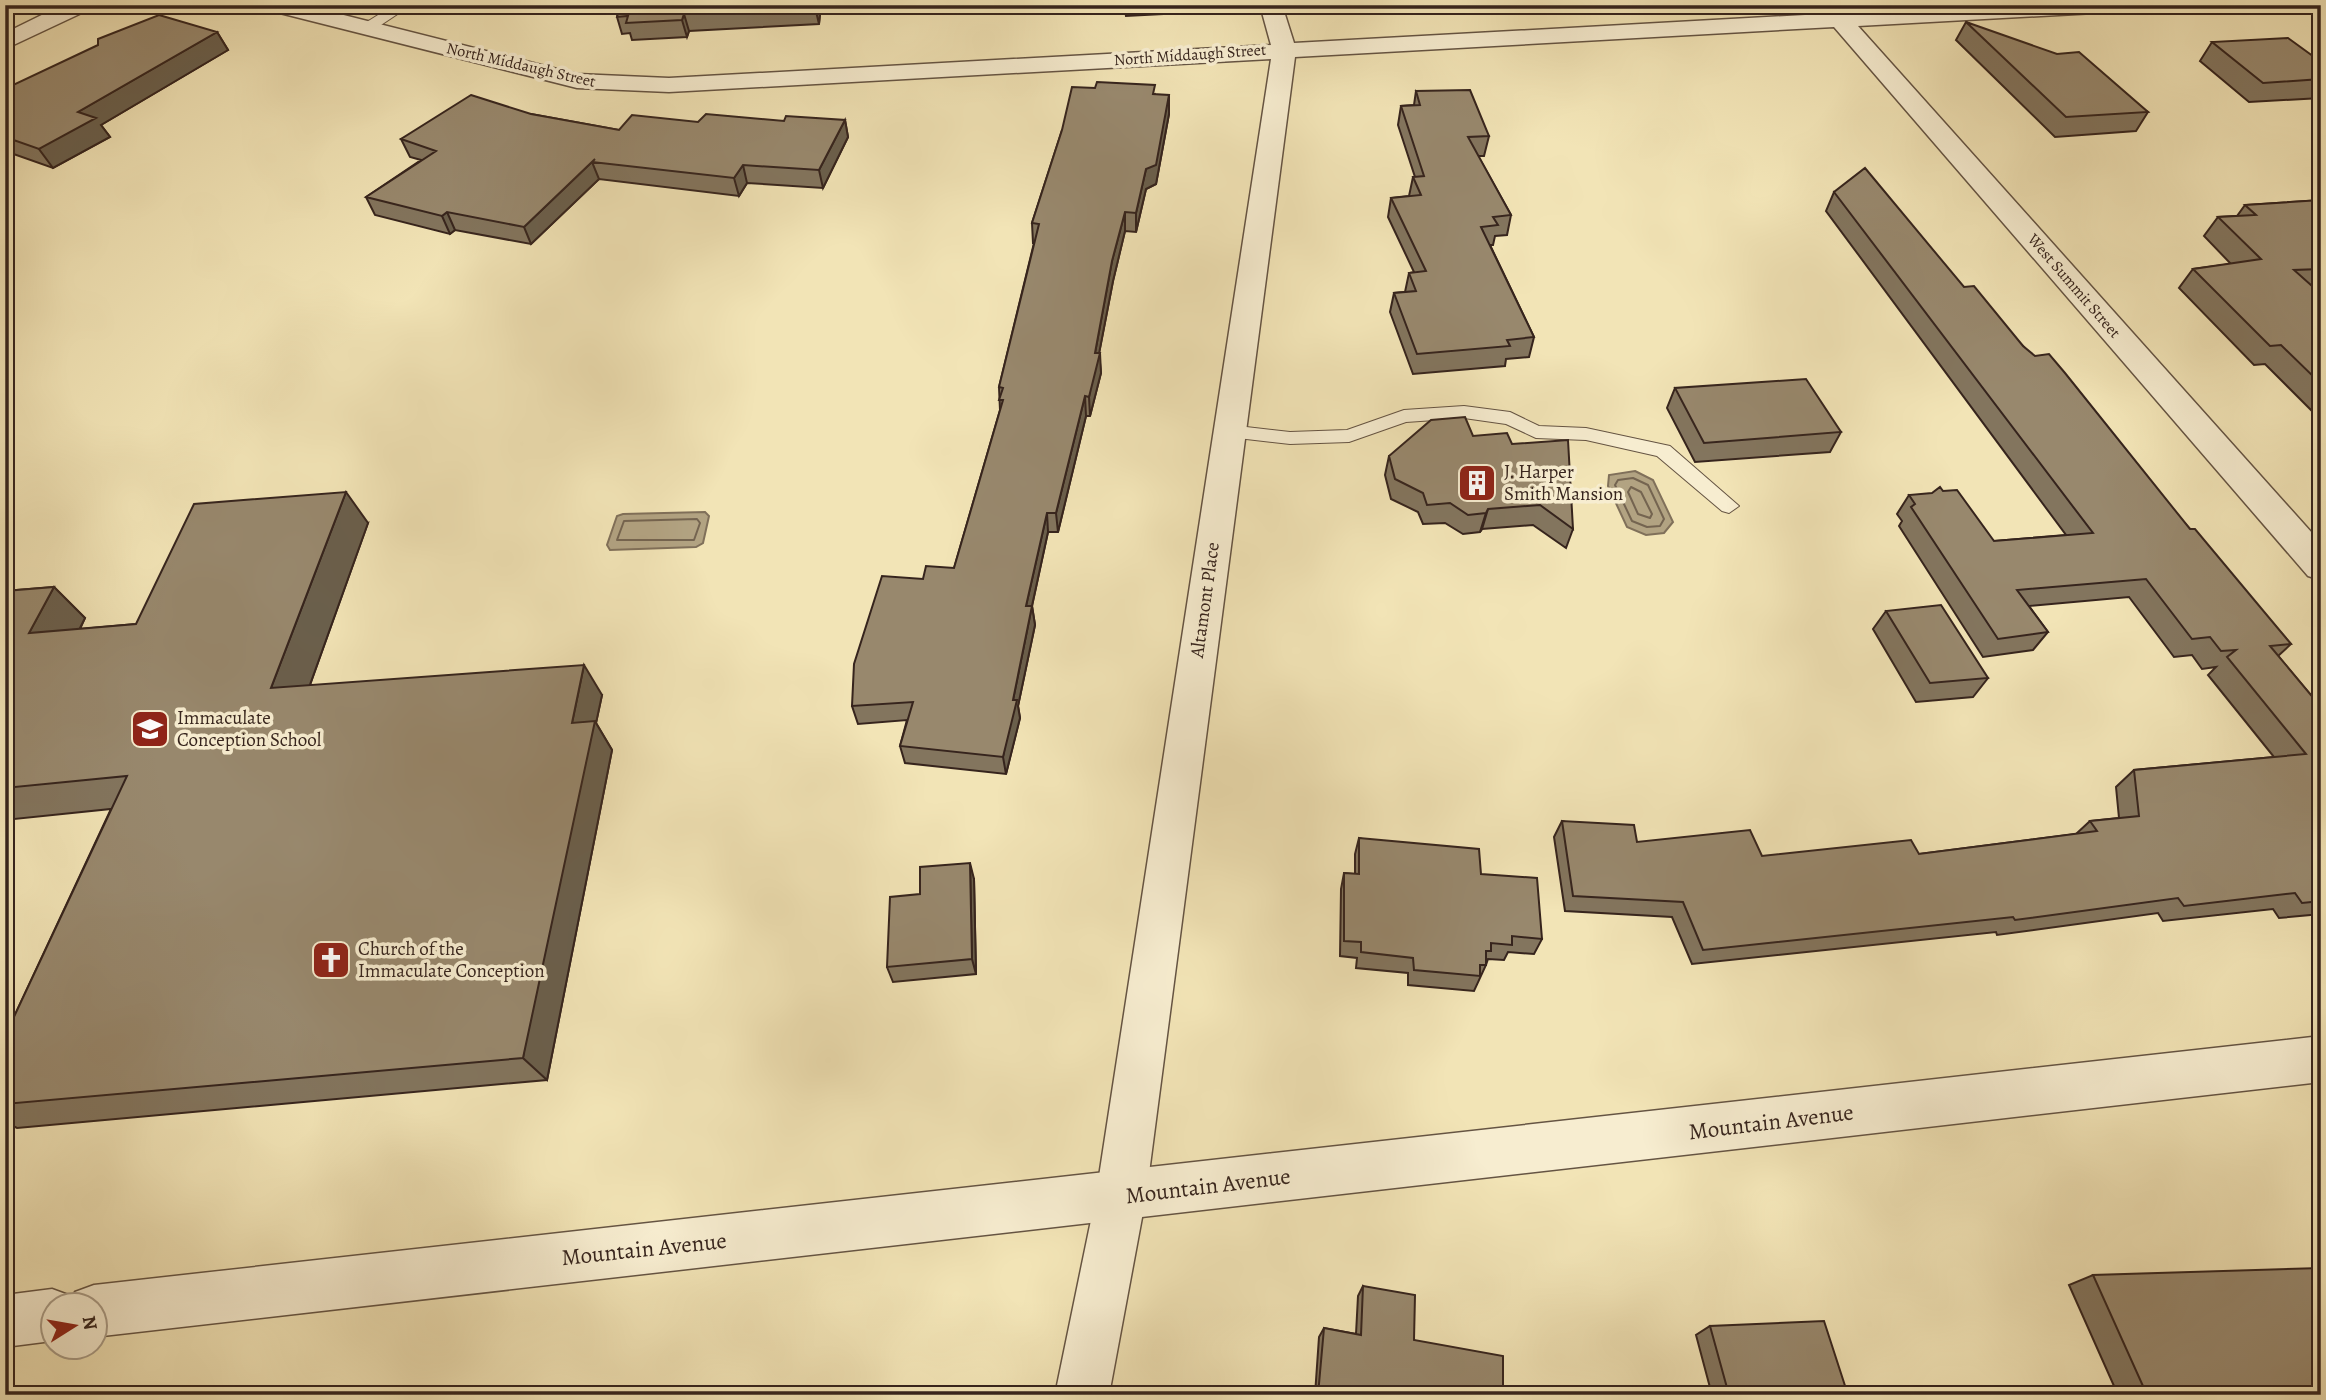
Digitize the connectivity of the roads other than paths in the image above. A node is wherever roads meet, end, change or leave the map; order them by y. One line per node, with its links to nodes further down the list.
1 (80, 5): 8 (street)
2 (276, 5): 7 (street, North Middaugh Street)
3 (404, 5): 7 (lane)
4 (1271, 5): 9 (street, Altamont Place)
5 (2113, 5): 6 (street, North Middaugh Street)
6 (1833, 13): 9 (street, North Middaugh Street); 12 (street, West Summit Street)
7 (367, 28): 9 (street, North Middaugh Street)
8 (5, 42)
9 (1284, 49): 10 (street, Altamont Place)
10 (1229, 431): 11 (lane); 14 (street, Altamont Place)
11 (1728, 506)
12 (2321, 567)
13 (2321, 1059): 14 (street, Mountain Avenue)
14 (1121, 1196): 15 (street, Mountain Avenue); 18 (street, Altamont Place)
15 (108, 1309)
16 (38, 1317): 17 (street)
17 (5, 1321)
18 (1082, 1395)

